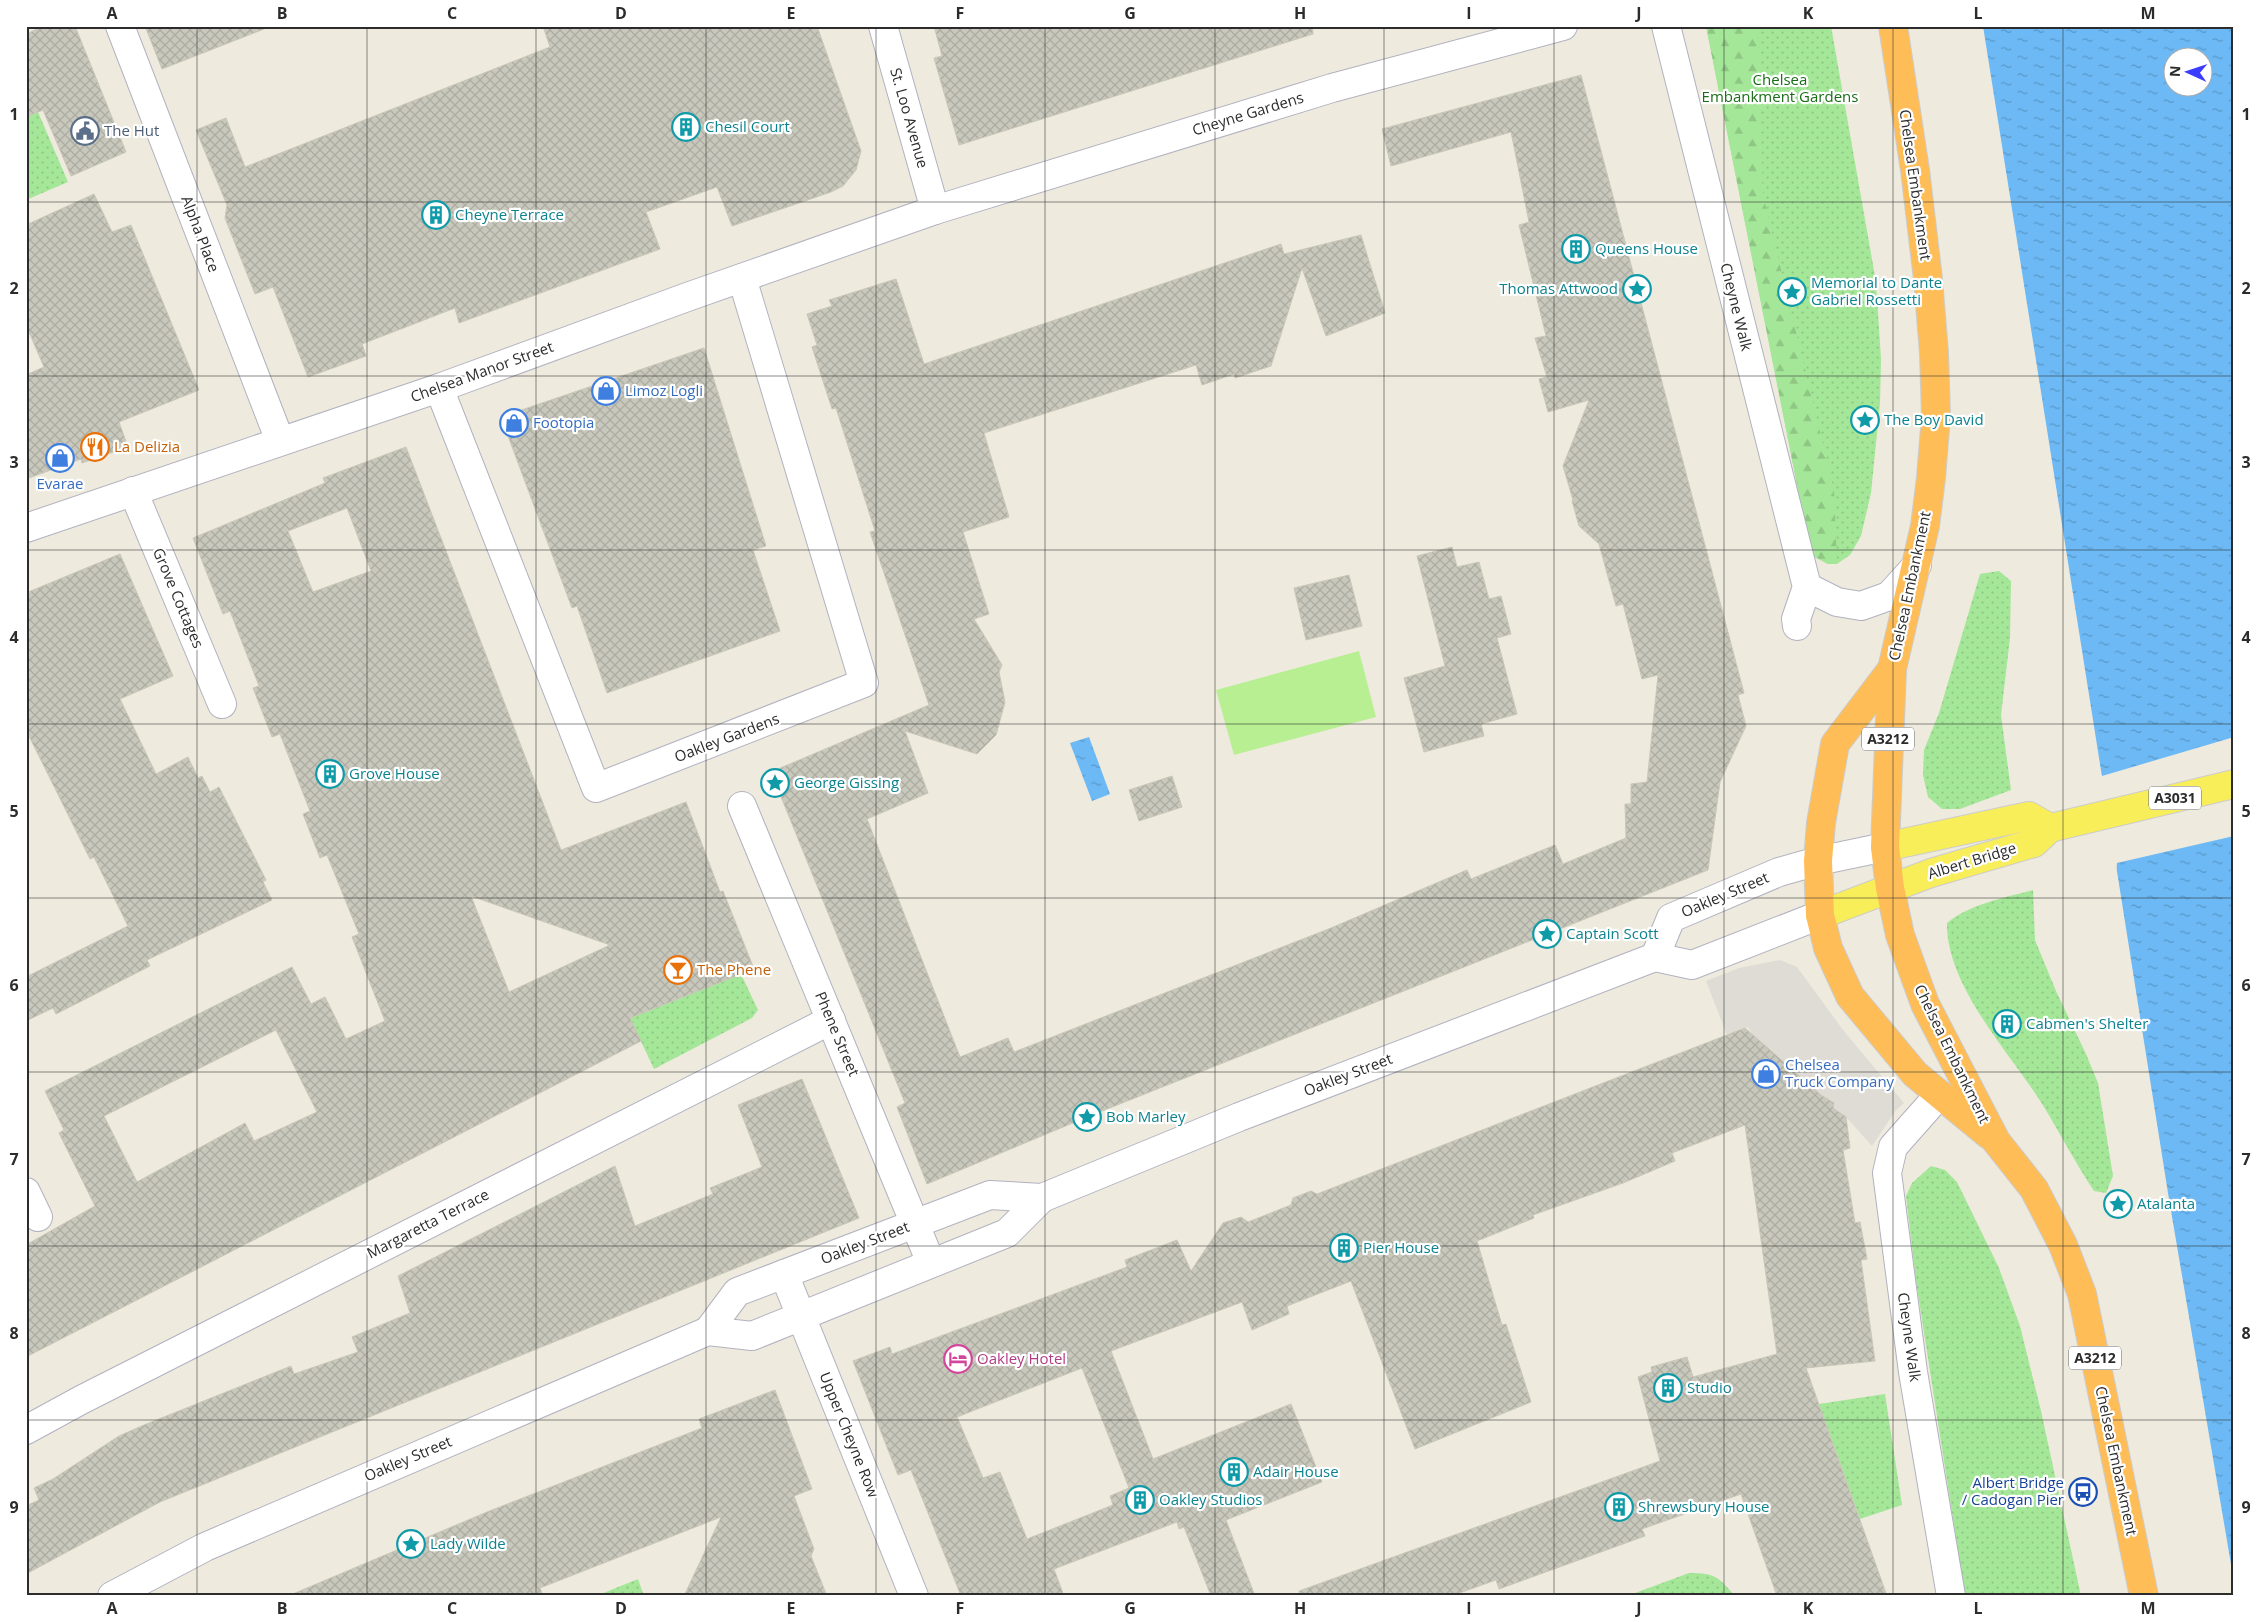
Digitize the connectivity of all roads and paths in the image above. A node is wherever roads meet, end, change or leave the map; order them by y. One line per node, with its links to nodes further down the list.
1 (120, 26): 9 (street, Alpha Place)
2 (883, 26): 6 (street, St. Loo Avenue)
3 (1563, 26): 6 (street, Cheyne Gardens)
4 (1666, 26): 13 (street, Cheyne Walk)
5 (1893, 26): 12 (highway, Chelsea Embankment / A3212)
6 (935, 210): 7 (street, Chelsea Manor Street)
7 (742, 278): 8 (street, Chelsea Manor Street); 8 (street, Oakley Gardens)
8 (439, 388): 9 (street, Chelsea Manor Street)
9 (280, 442): 10 (street, Chelsea Manor Street)
10 (133, 491): 11 (street, Chelsea Manor Street); 16 (street, Grove Cottages)
11 (26, 528)
12 (1917, 565): 13 (street); 15 (highway, Chelsea Embankment / A3212)
13 (1807, 587): 14 (street)
14 (1797, 626)
15 (1892, 669): 20 (highway, Chelsea Embankment / A3212); 21 (highway, Chelsea Embankment / A3212)
16 (222, 704)
17 (2234, 784): 19 (main road, Albert Bridge / A3031)
18 (742, 806): 25 (street, Phene Street)
19 (2050, 828): 20 (main road, Albert Bridge); 22 (main road, Albert Bridge / A3031)
20 (1885, 847): 21 (street, Oakley Street); 22 (highway, Chelsea Embankment / A3212)
21 (1818, 861): 23 (highway, Chelsea Embankment / A3212); 24 (street, Oakley Street)
22 (1890, 888): 23 (main road, A3031); 27 (highway, Chelsea Embankment / A3212)
23 (1820, 915): 24 (street); 26 (highway, Chelsea Embankment / A3212)
24 (1655, 957): 29 (street, Oakley Street)
25 (831, 1020): 31 (street, Phene Street); 36 (street, Margaretta Terrace)
26 (1939, 1095): 27 (highway, Chelsea Embankment / A3212); 39 (street, Cheyne Walk)
27 (1996, 1141): 40 (highway, Chelsea Embankment / A3212)
28 (26, 1192): 30 (street)
29 (1042, 1198): 31 (street, Oakley Street); 32 (street, Oakley Street)
30 (38, 1217)
31 (916, 1223): 32 (street, Phene Street); 33 (street, Oakley Street)
32 (931, 1263): 34 (street, Oakley Street)
33 (784, 1274): 34 (street, Upper Cheyne Row); 35 (street, Oakley Street)
34 (801, 1316): 35 (street, Oakley Street); 38 (street, Upper Cheyne Row)
35 (708, 1331): 37 (street, Oakley Street)
36 (26, 1430)
37 (112, 1596)
38 (914, 1596)
39 (1951, 1596)
40 (2144, 1596)

